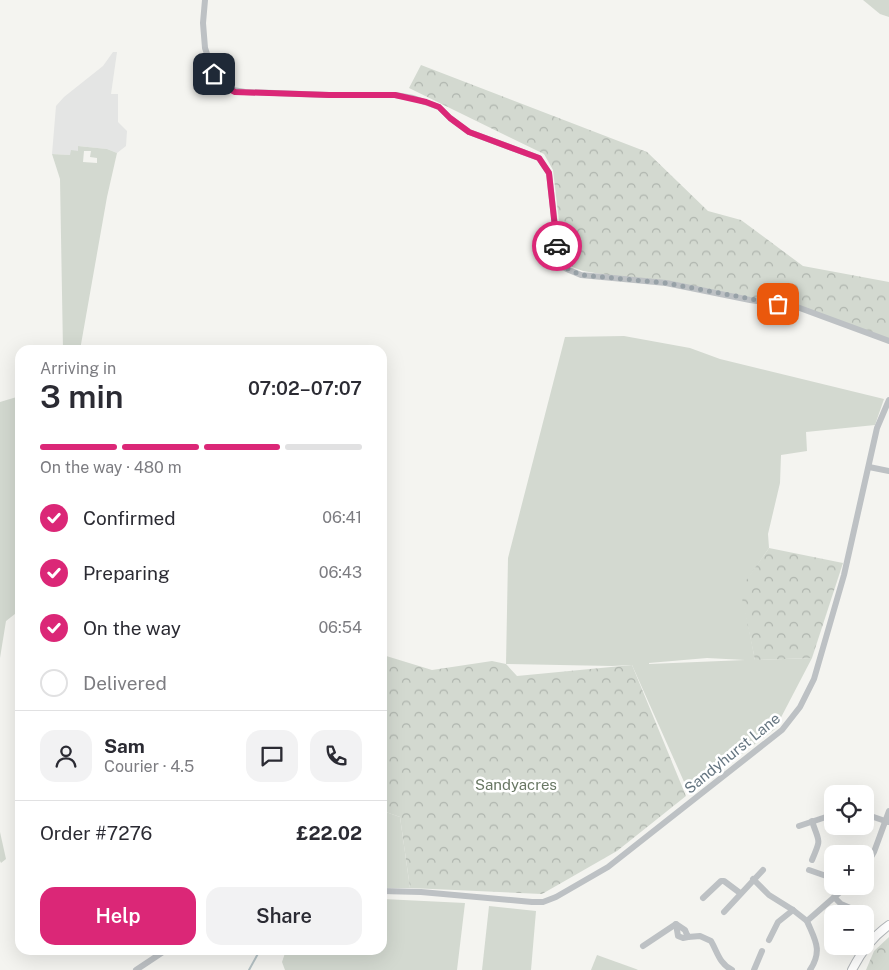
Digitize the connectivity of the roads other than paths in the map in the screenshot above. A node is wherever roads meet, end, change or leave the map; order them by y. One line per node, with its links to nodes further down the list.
1 (205, 0): 2 (street)
2 (889, 341)
3 (889, 400): 4 (street, Sandyhurst Lane)
4 (869, 467): 5 (street); 18 (street, Sandyhurst Lane)
5 (889, 471)
6 (889, 811): 10 (street)
7 (824, 817): 9 (street)
8 (874, 817): 10 (street)
9 (812, 821): 11 (street); 13 (street)
10 (887, 822): 12 (street)
11 (799, 826)
12 (874, 852)
13 (812, 860)
14 (763, 870): 17 (street)
15 (809, 870): 16 (street)
16 (824, 875)
17 (753, 879): 19 (street); 23 (street)
18 (387, 891)
19 (740, 893): 21 (street); 24 (street)
20 (834, 897): 22 (street); 25 (street)
21 (703, 898)
22 (844, 905)
23 (793, 910): 25 (street); 27 (street)
24 (724, 912)
25 (807, 921): 34 (street)
26 (889, 925): 35 (main road)
27 (769, 940)
28 (643, 946): 32 (street)
29 (762, 951): 33 (street)
30 (158, 955): 31 (street)
31 (136, 970)
32 (732, 970)
33 (754, 970)
34 (810, 970)
35 (852, 970)

